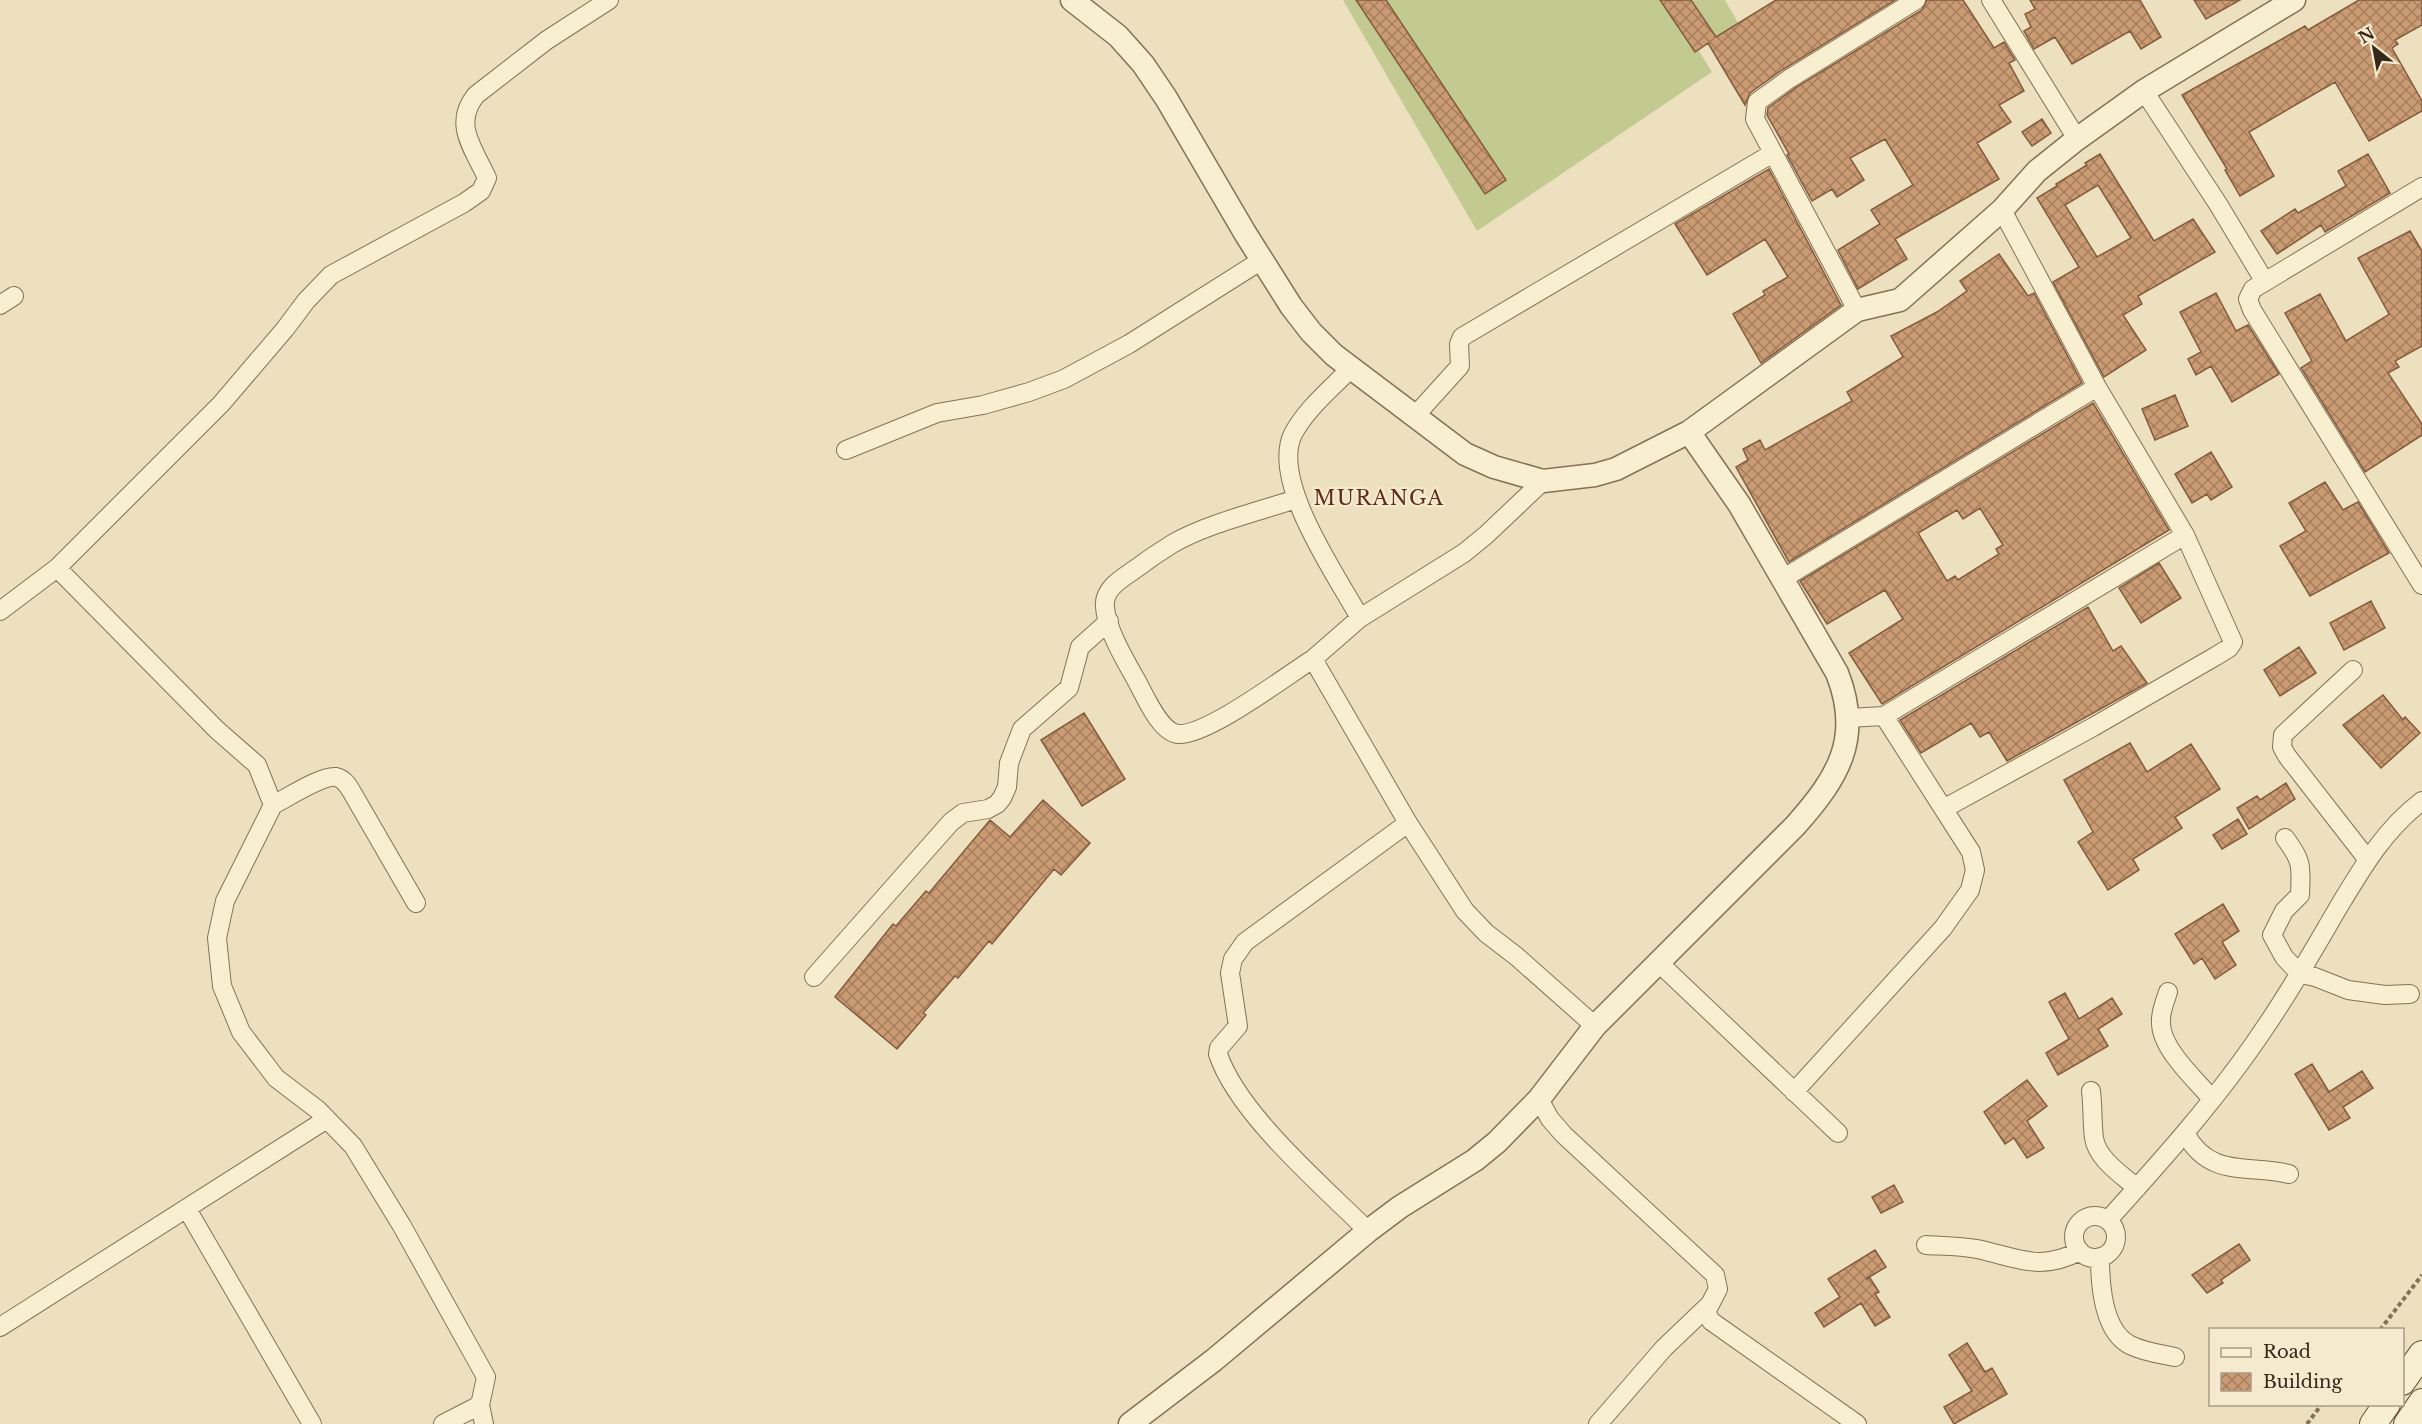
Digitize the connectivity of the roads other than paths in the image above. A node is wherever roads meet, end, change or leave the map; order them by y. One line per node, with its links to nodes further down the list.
1 (609, 0): 22 (street)
2 (1072, 0): 11 (street)
3 (1916, 0): 8 (street)
4 (1991, 0): 7 (street)
5 (2294, 0): 6 (street)
6 (2144, 91): 7 (street); 12 (street)
7 (2077, 139): 10 (street)
8 (1773, 153): 13 (street); 16 (street)
9 (2422, 187): 12 (street)
10 (2002, 210): 13 (street); 15 (street)
11 (1263, 260): 14 (street); 18 (street)
12 (2265, 282): 24 (street)
13 (1857, 310): 17 (street)
14 (1350, 369): 16 (street); 20 (street)
15 (2097, 387): 21 (street); 23 (street)
16 (1414, 417): 19 (street)
17 (1689, 432): 19 (street); 23 (street)
18 (846, 450)
19 (1543, 481): 26 (street)
20 (1296, 499): 26 (street); 27 (street)
21 (2185, 535): 30 (street); 34 (street)
22 (57, 568): 25 (street); 33 (street)
23 (1784, 578): 31 (street)
24 (2422, 585)
25 (0, 611)
26 (1360, 618): 28 (street)
27 (1109, 621): 28 (street); 41 (street)
28 (1313, 659): 35 (street)
29 (2353, 670): 37 (street)
30 (1884, 716): 31 (street); 34 (street)
31 (1848, 718): 39 (street)
32 (2422, 801): 37 (street)
33 (273, 805): 38 (street); 49 (street)
34 (1945, 808): 46 (street)
35 (1408, 823): 44 (street); 56 (street)
36 (2285, 838): 40 (street)
37 (2368, 860): 40 (street)
38 (416, 903)
39 (1658, 962): 44 (street); 46 (street)
40 (2300, 974): 43 (street); 48 (street)
41 (814, 977)
42 (2168, 992): 48 (street)
43 (2410, 994)
44 (1595, 1026): 47 (street)
45 (2091, 1091): 53 (street)
46 (1794, 1092): 50 (street)
47 (1539, 1099): 56 (street); 60 (street)
48 (2212, 1099): 51 (street)
49 (327, 1119): 54 (street); 66 (street)
50 (1838, 1133)
51 (2185, 1133): 52 (street); 53 (street)
52 (2289, 1174)
53 (2137, 1188): 55 (street)
54 (187, 1209): 61 (street); 68 (street)
55 (2108, 1220): 58 (street); 59 (street)
56 (1368, 1231): 71 (street)
57 (1926, 1245): 58 (street)
58 (2080, 1251): 59 (street)
59 (2100, 1257): 63 (street)
60 (1708, 1306): 72 (street); 73 (street)
61 (0, 1327)
62 (2422, 1354): 64 (main road)
63 (2175, 1357)
64 (2404, 1381)
65 (2422, 1402): 75 (main road)
66 (480, 1405): 69 (street); 70 (street)
67 (2386, 1406): 74 (main road)
68 (312, 1424)
69 (443, 1424)
70 (484, 1424)
71 (1130, 1424)
72 (1598, 1424)
73 (1857, 1424)
74 (2373, 1424)
75 (2407, 1424)

